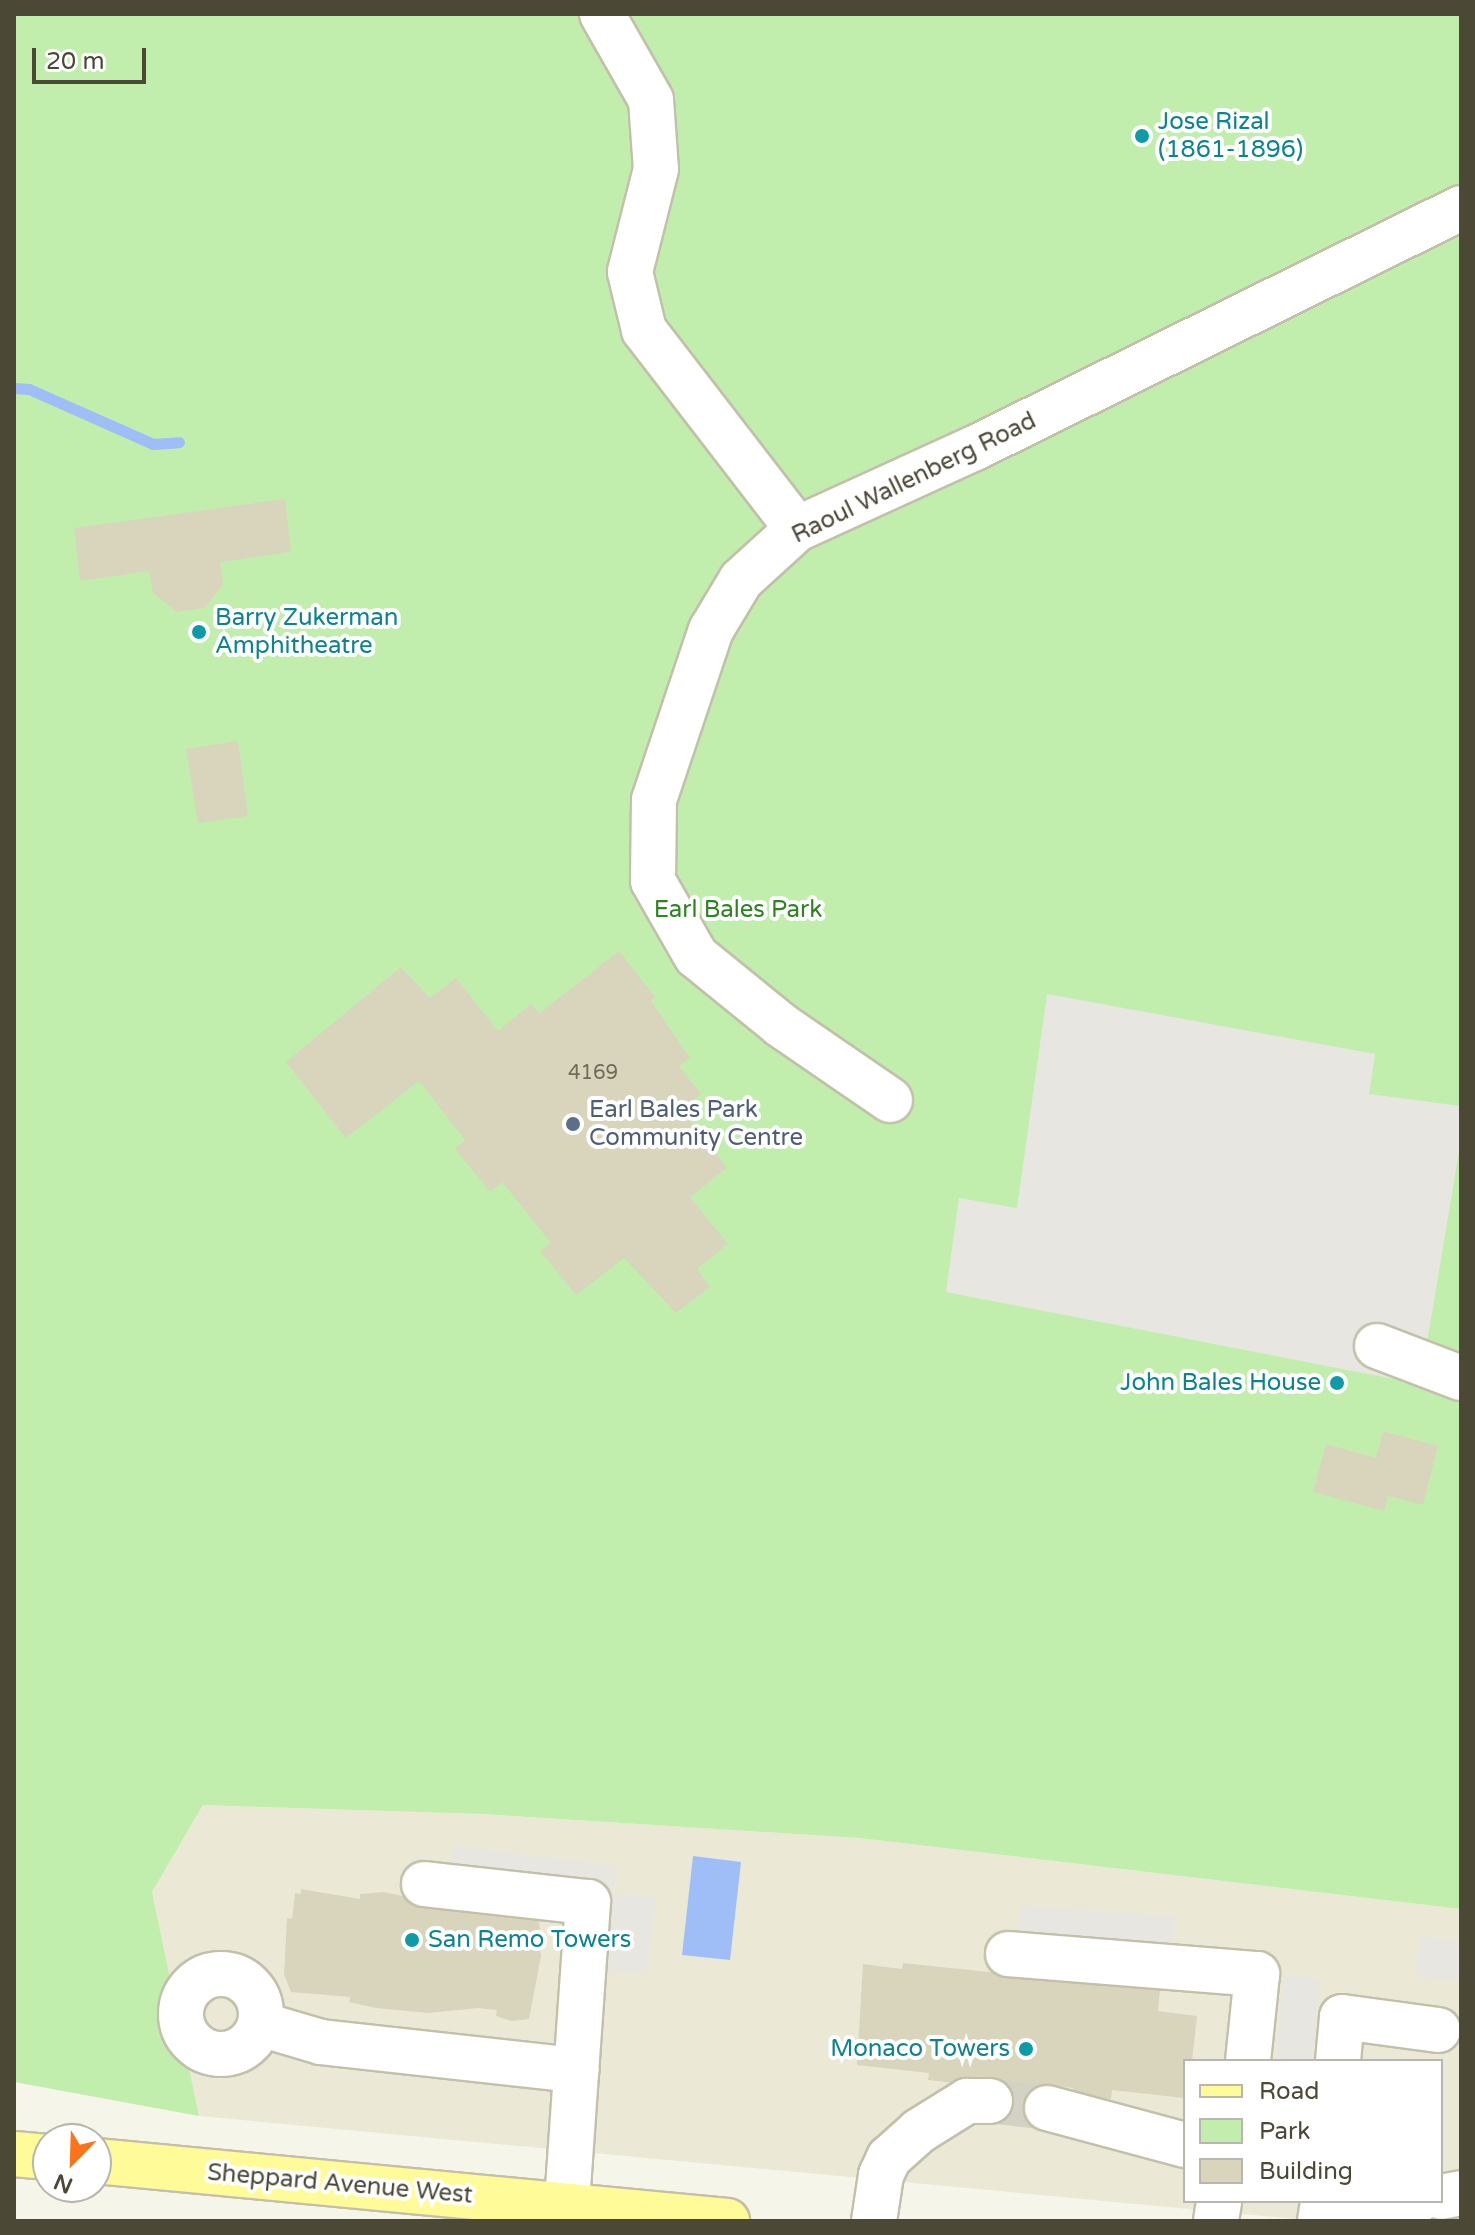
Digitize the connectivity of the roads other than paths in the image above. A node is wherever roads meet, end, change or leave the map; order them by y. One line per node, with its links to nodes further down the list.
1 (602, 14): 3 (lane)
2 (1461, 208): 3 (lane, Raoul Wallenberg Road)
3 (797, 529): 4 (lane, Raoul Wallenberg Road)
4 (890, 1100)
5 (1377, 1346): 6 (lane)
6 (1461, 1378)
7 (424, 1884): 13 (lane)
8 (1008, 1954): 11 (lane)
9 (260, 2024): 13 (lane)
10 (1438, 2030): 12 (lane)
11 (1248, 2059)
12 (1338, 2059)
13 (576, 2070): 20 (lane)
14 (990, 2101): 22 (lane)
15 (1047, 2108): 16 (lane)
16 (1183, 2144)
17 (112, 2163): 20 (main road, Sheppard Avenue West)
18 (1343, 2203): 19 (lane)
19 (1406, 2203)
20 (567, 2206): 21 (main road, Sheppard Avenue West)
21 (727, 2221)
22 (874, 2221)

